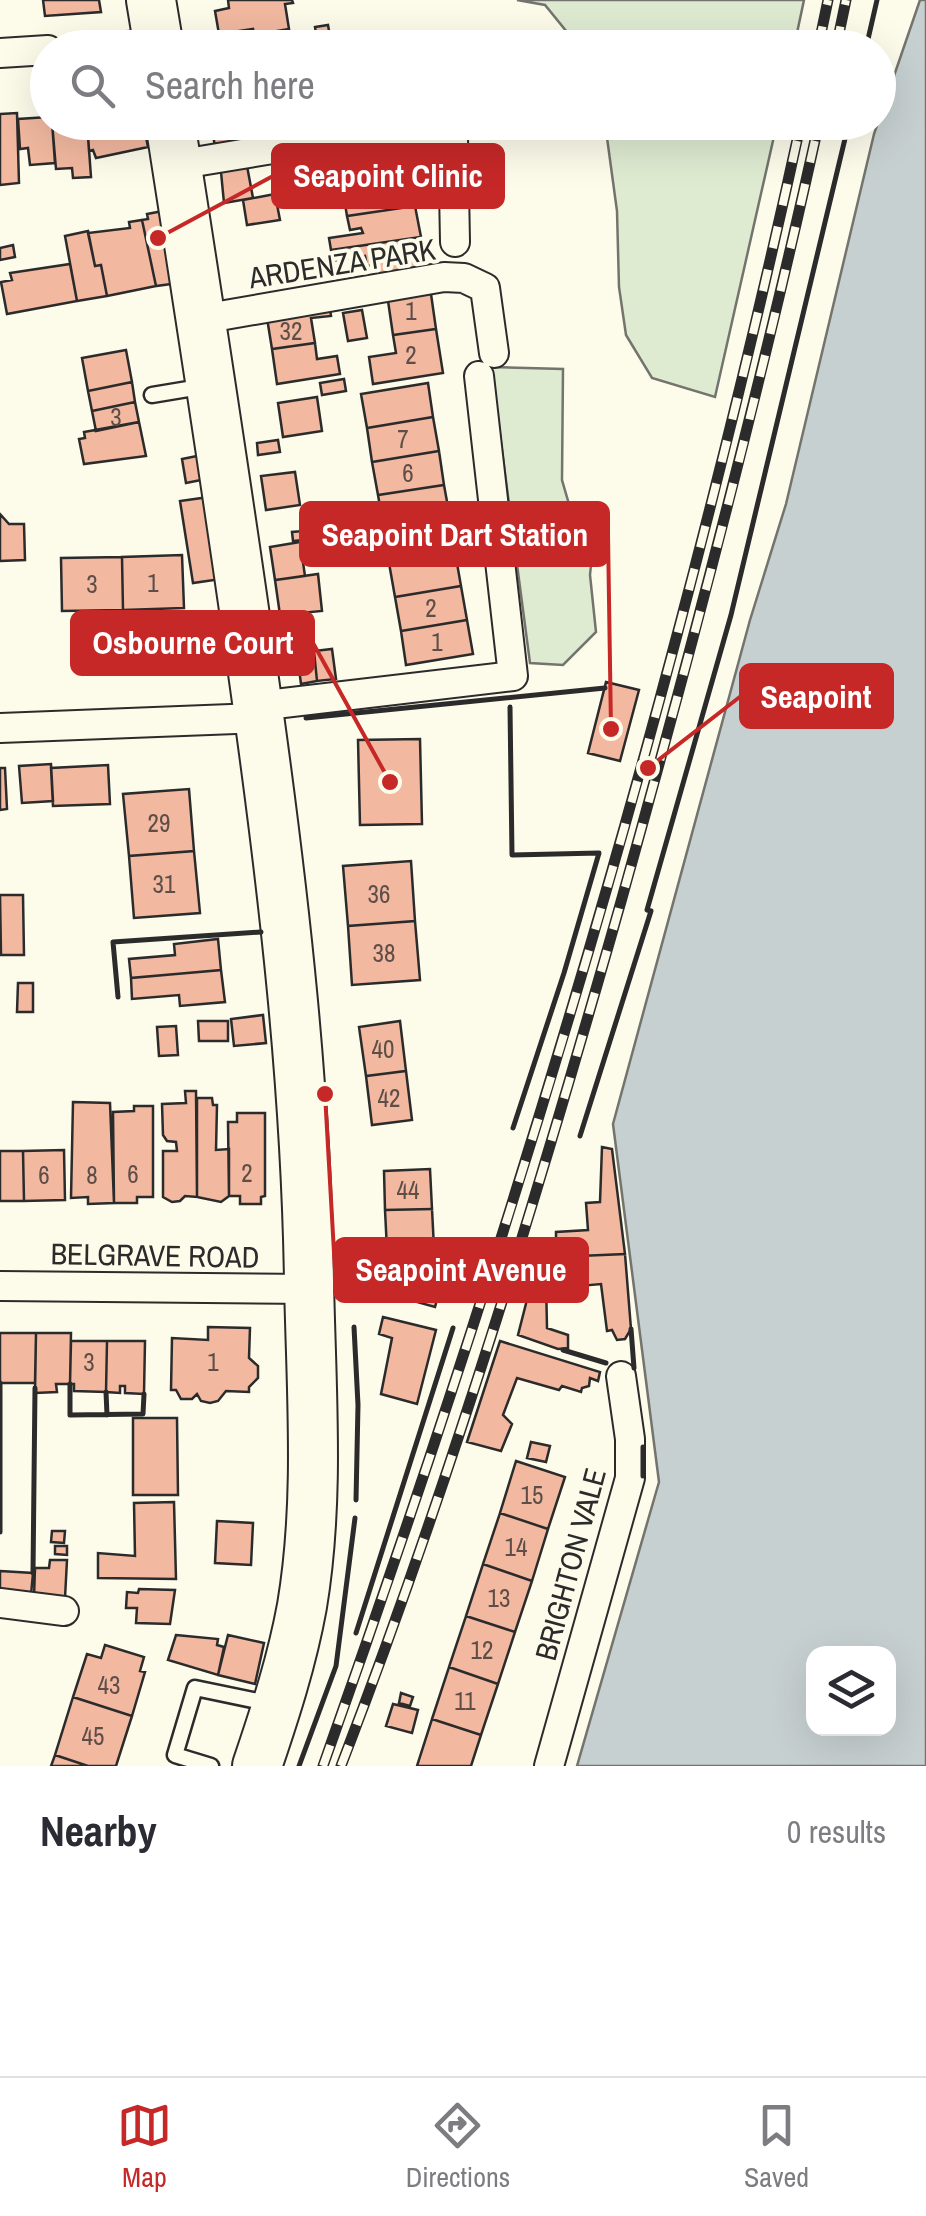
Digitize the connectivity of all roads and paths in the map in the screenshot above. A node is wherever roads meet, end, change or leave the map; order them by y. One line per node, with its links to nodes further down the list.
1 (30, 51): 2 (street)
2 (0, 53)
3 (248, 140): 5 (street)
4 (453, 140): 6 (street)
5 (173, 144): 7 (highway)
6 (455, 242)
7 (202, 319): 8 (highway); 10 (street, ARDENZA PARK)
8 (212, 385): 9 (lane); 10 (highway)
9 (152, 394)
10 (258, 712): 11 (street); 13 (highway)
11 (0, 728)
12 (0, 1286): 13 (street, BELGRAVE ROAD)
13 (310, 1290): 17 (highway)
14 (621, 1376): 20 (street, BRIGHTON VALE)
15 (0, 1603): 16 (street)
16 (64, 1611)
17 (277, 1705): 18 (lane); 19 (highway)
18 (212, 1766)
19 (257, 1766)
20 (548, 1766)

